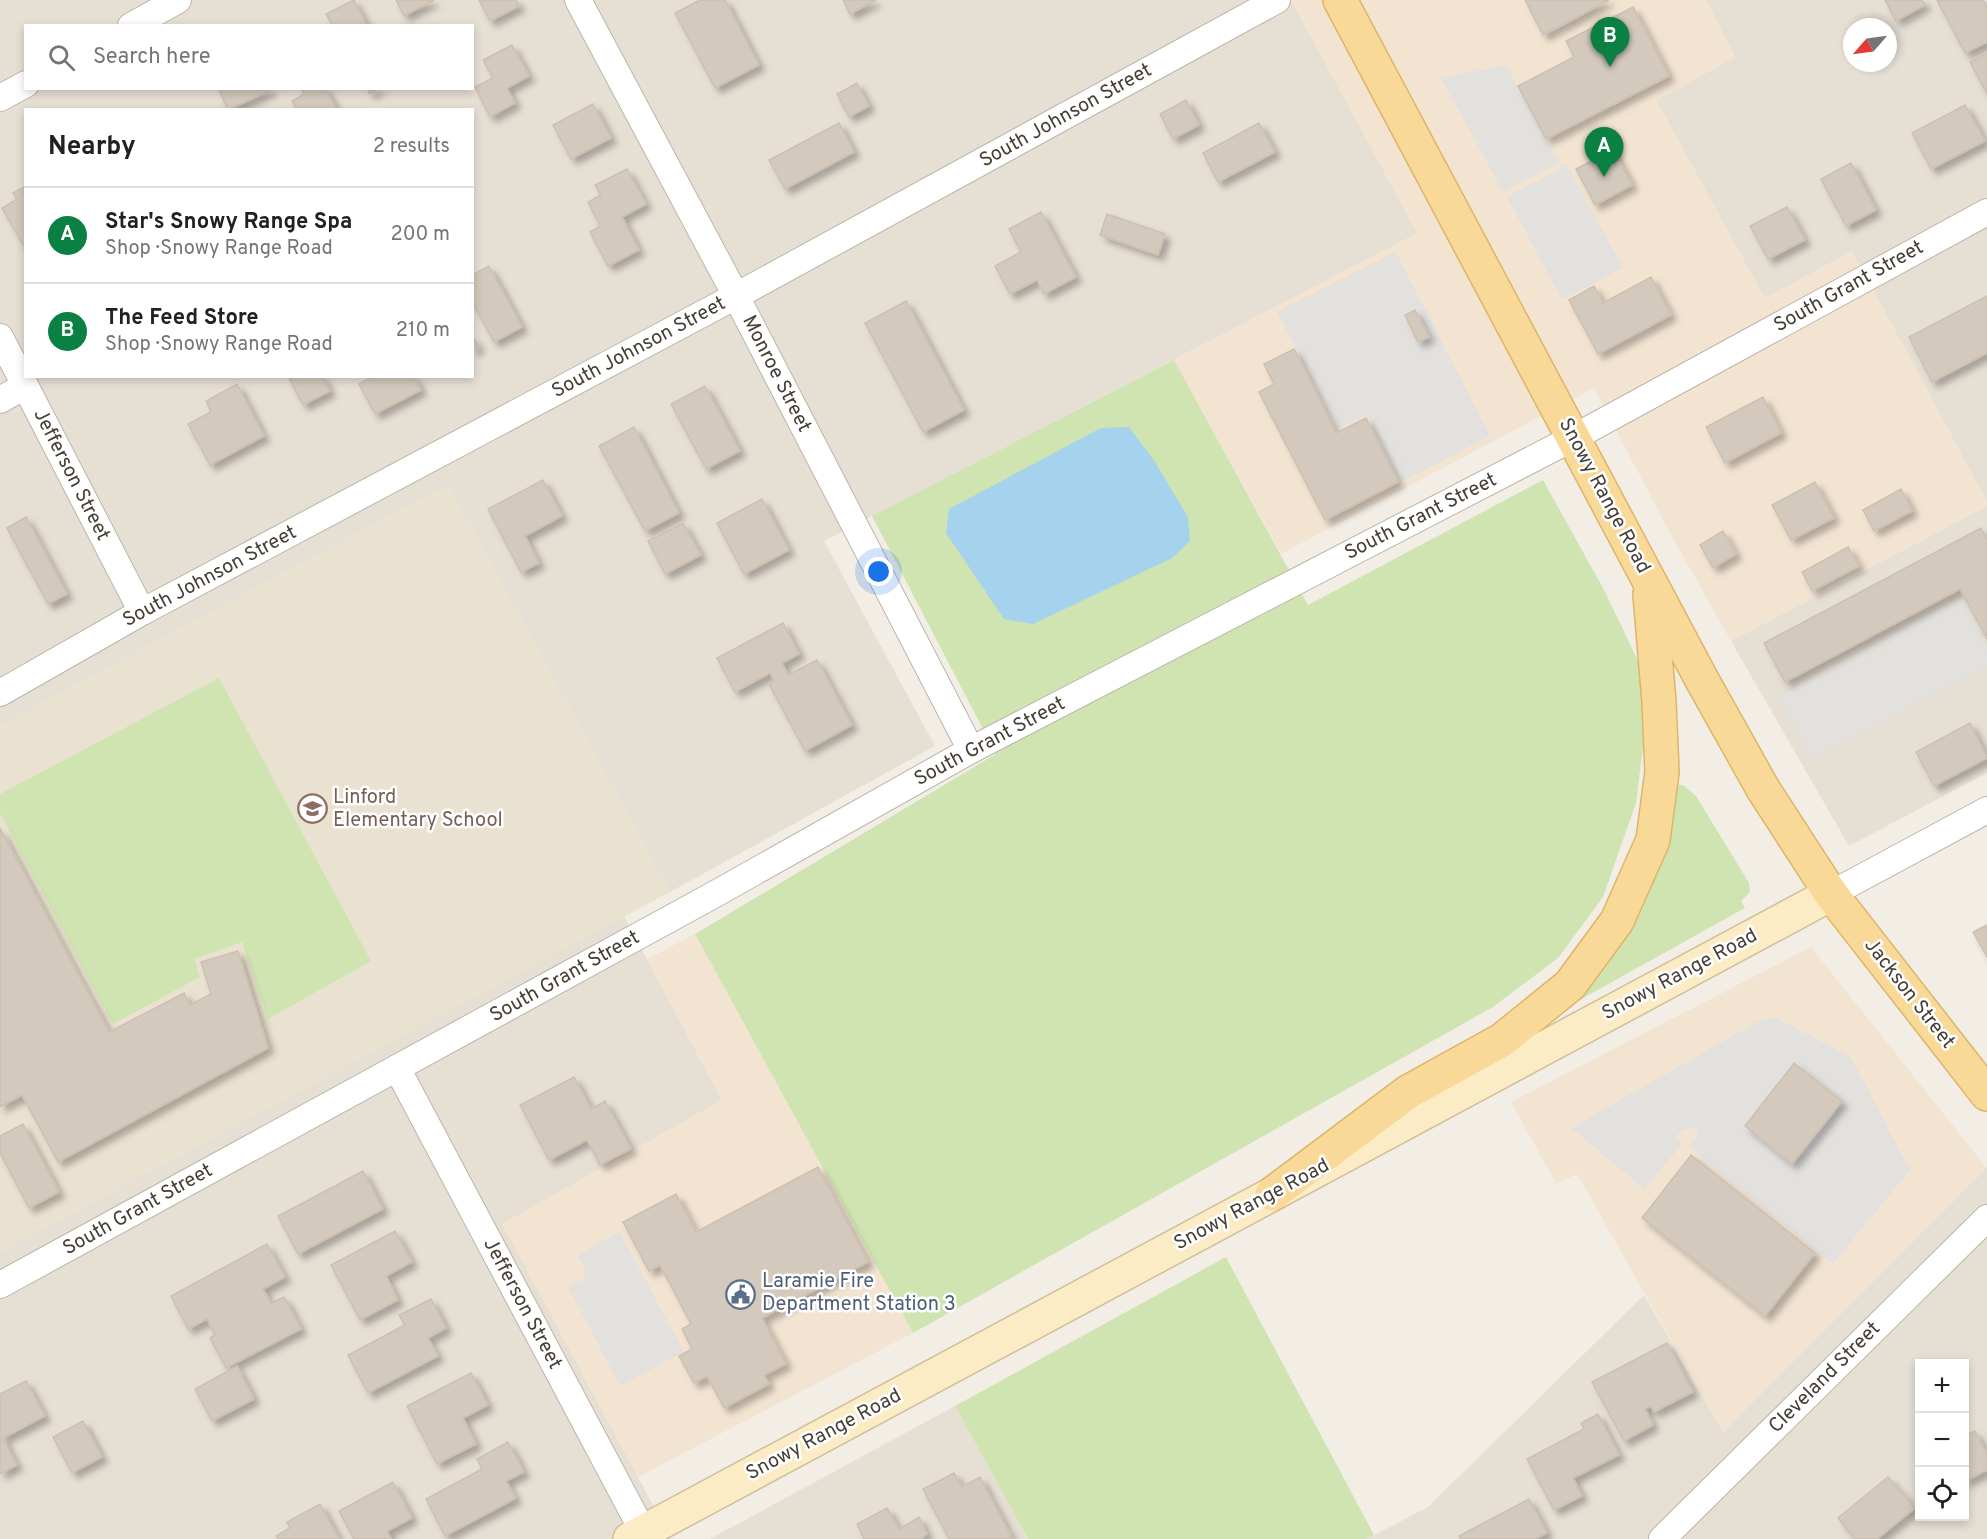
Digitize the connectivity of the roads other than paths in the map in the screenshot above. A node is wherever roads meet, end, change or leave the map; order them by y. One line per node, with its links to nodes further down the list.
1 (178, 0): 5 (street)
2 (578, 0): 9 (street, Monroe Street)
3 (1277, 0): 9 (street, South Johnson Street)
4 (1340, 0): 13 (main road, Snowy Range Road)
5 (135, 24)
6 (24, 85): 7 (street)
7 (0, 98)
8 (1987, 212): 13 (street, South Grant Street)
9 (736, 296): 15 (street, South Johnson Street); 17 (street, Monroe Street)
10 (0, 337): 11 (street, Jefferson Street)
11 (25, 386): 12 (street); 15 (street, Jefferson Street)
12 (0, 400)
13 (1573, 438): 14 (main road, Snowy Range Road); 17 (street, South Grant Street)
14 (1649, 580): 19 (main road, Snowy Range Road); 22 (main road)
15 (142, 612): 16 (street, South Johnson Street)
16 (0, 693)
17 (971, 750): 20 (street, South Grant Street)
18 (1987, 810): 19 (street)
19 (1831, 894): 21 (main road, Jackson Street); 22 (main road, Snowy Range Road)
20 (398, 1068): 24 (street, South Grant Street); 25 (street, Jefferson Street)
21 (1987, 1094)
22 (1272, 1194): 25 (main road, Snowy Range Road)
23 (1987, 1218): 26 (street, Cleveland Street)
24 (0, 1285)
25 (640, 1537)
26 (1662, 1539)

